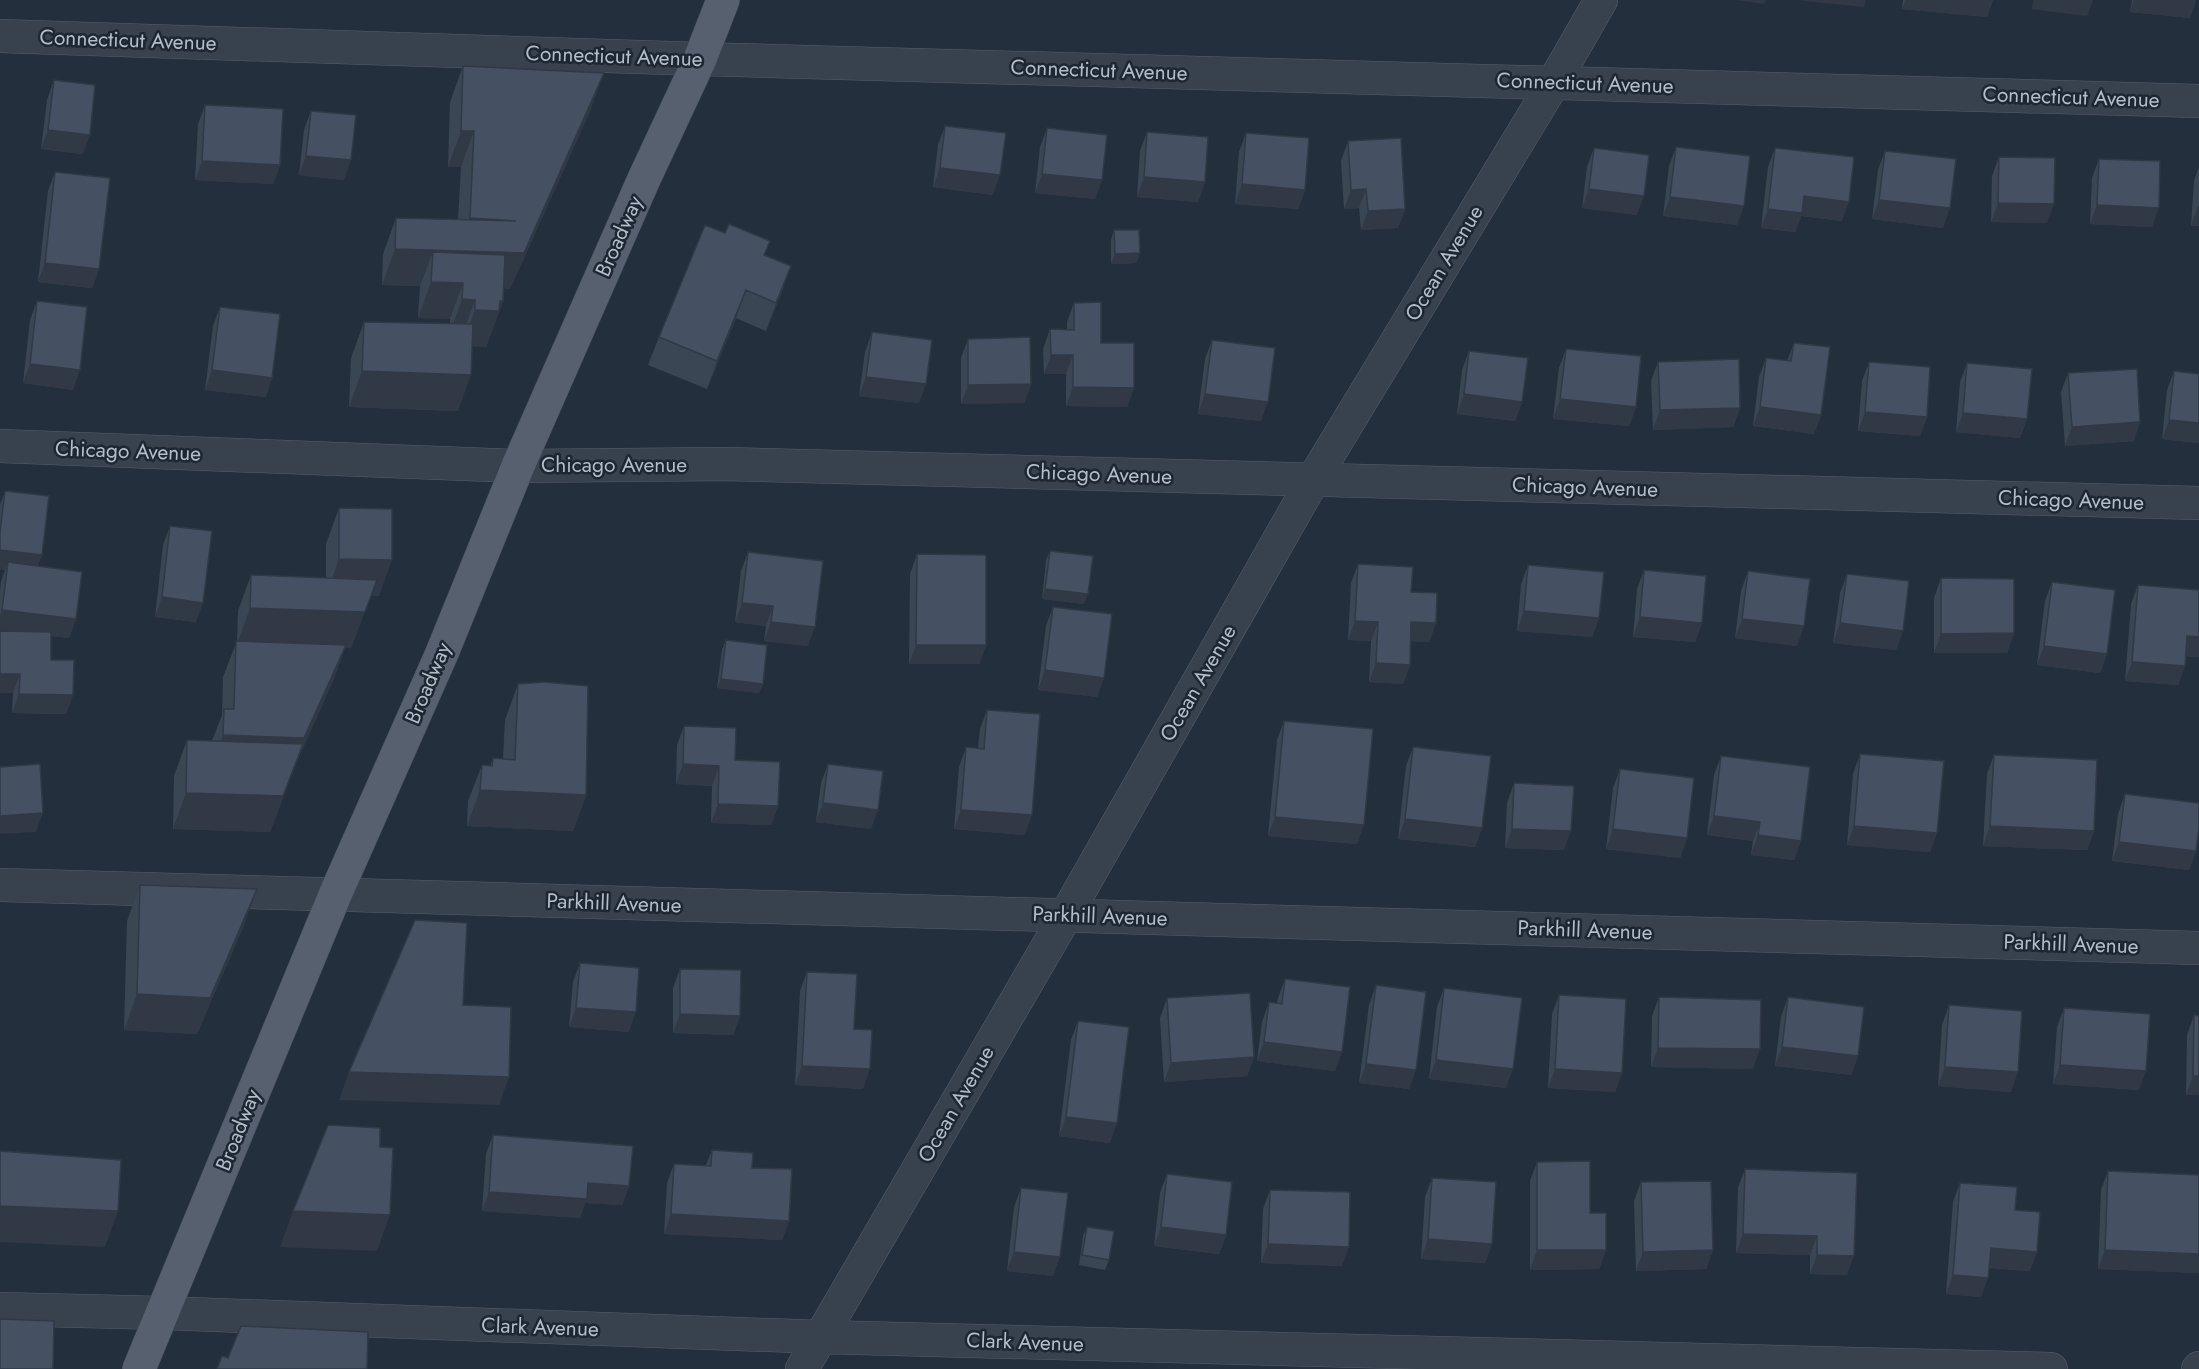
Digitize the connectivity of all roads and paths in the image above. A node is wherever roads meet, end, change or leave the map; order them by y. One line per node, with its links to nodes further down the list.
1 (723, 0): 4 (main road, Broadway)
2 (1601, 0): 5 (street, Ocean Avenue)
3 (0, 36): 4 (street, Connecticut Avenue)
4 (700, 59): 5 (street, Connecticut Avenue); 8 (main road, Broadway)
5 (1554, 82): 6 (street, Connecticut Avenue); 9 (street, Ocean Avenue)
6 (2199, 101)
7 (0, 446): 8 (street, Chicago Avenue)
8 (518, 465): 9 (street, Chicago Avenue); 12 (main road, Broadway)
9 (1313, 480): 10 (street, Chicago Avenue); 13 (street, Ocean Avenue)
10 (2199, 503)
11 (0, 885): 12 (street, Parkhill Avenue)
12 (335, 895): 13 (street, Parkhill Avenue); 16 (main road, Broadway)
13 (1066, 915): 14 (street, Parkhill Avenue); 17 (street, Ocean Avenue)
14 (2199, 948)
15 (0, 1309): 16 (street, Clark Avenue)
16 (163, 1313): 17 (street, Clark Avenue); 18 (main road, Broadway)
17 (821, 1336): 19 (street, Ocean Avenue); 20 (street, Clark Avenue)
18 (140, 1369)
19 (802, 1369)
20 (2051, 1369)

